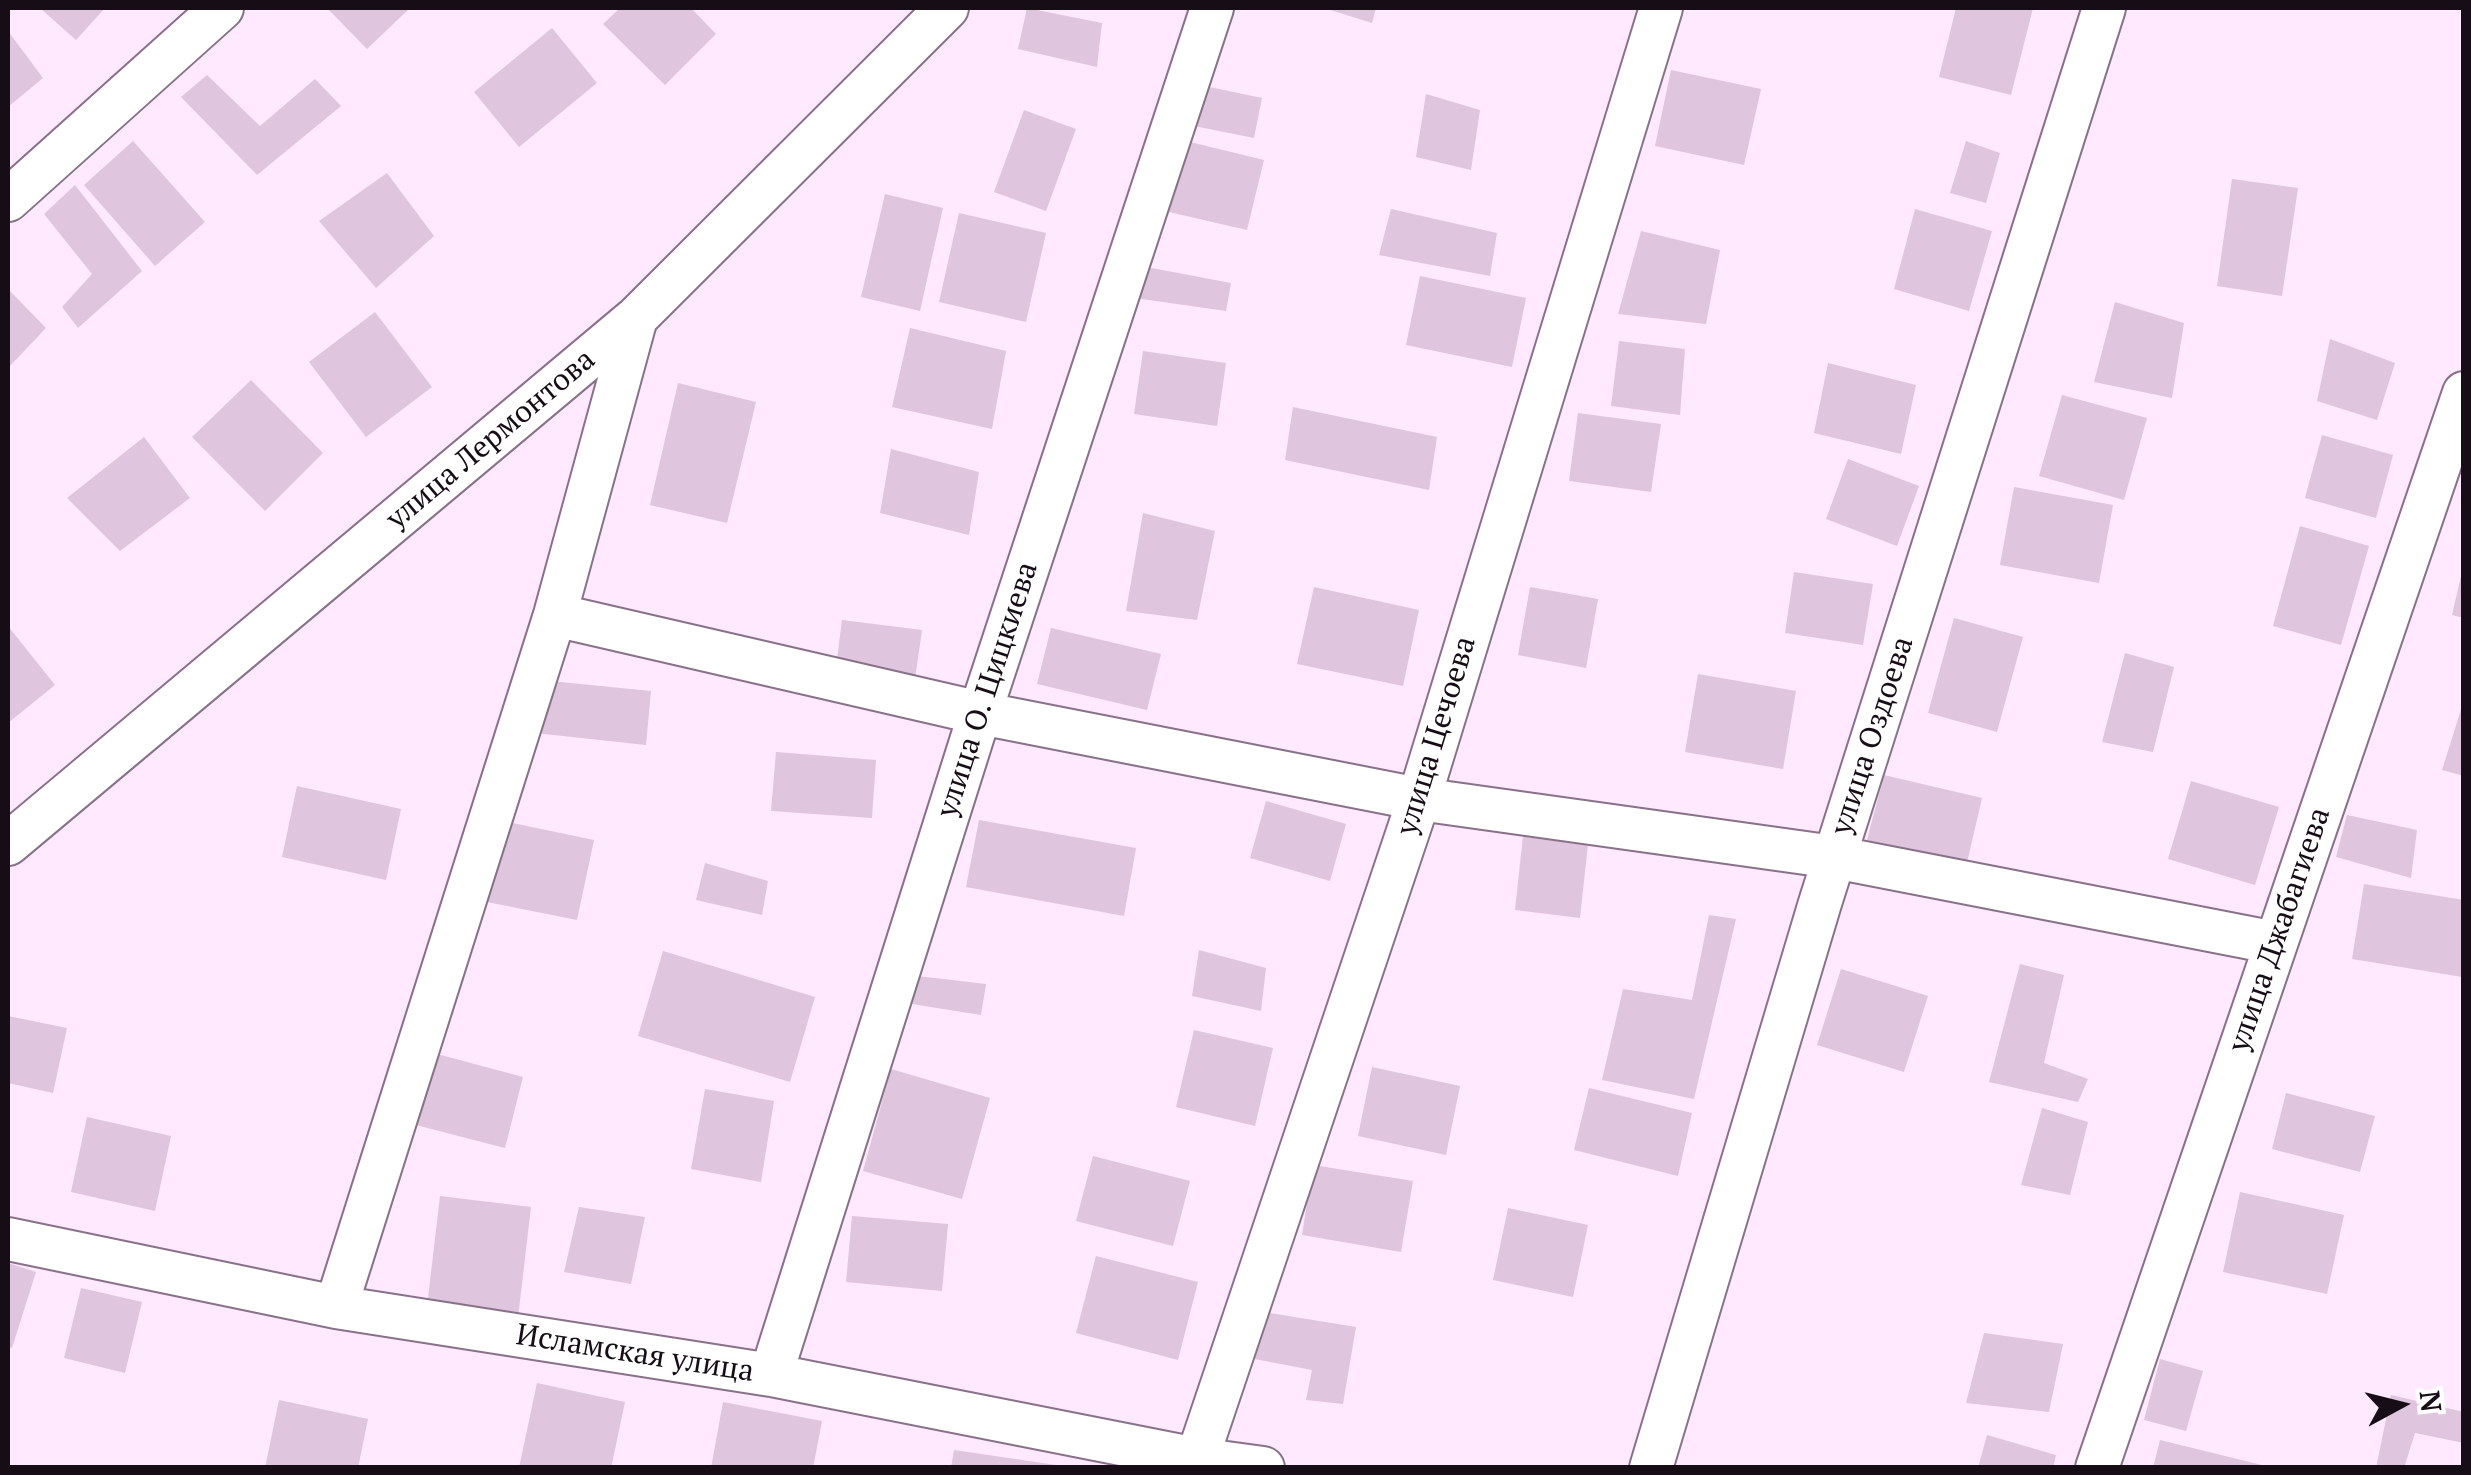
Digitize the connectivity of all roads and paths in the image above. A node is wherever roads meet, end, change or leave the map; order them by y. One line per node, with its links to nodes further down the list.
1 (222, 8): 6 (street)
2 (947, 8): 7 (street, улица Лермонтова)
3 (1212, 8): 10 (street, улица О. Цицкиева)
4 (1661, 8): 11 (street, улица Цечоева)
5 (2104, 8): 13 (street, улица Оздоева)
6 (8, 200)
7 (636, 318): 9 (street); 12 (street, улица Лермонтова)
8 (2464, 393): 14 (street, улица Джабагиева)
9 (555, 615): 10 (street); 16 (street)
10 (980, 713): 11 (street); 17 (street, улица О. Цицкиева)
11 (1419, 799): 13 (street); 18 (street, улица Цечоева)
12 (8, 844)
13 (1834, 858): 14 (street); 20 (street, улица Оздоева)
14 (2276, 942): 21 (street, улица Джабагиева)
15 (8, 1239): 16 (street, Исламская улица)
16 (336, 1307): 17 (street, Исламская улица)
17 (771, 1376): 18 (street, Исламская улица)
18 (1197, 1459): 19 (street, Исламская улица)
19 (1263, 1468)
20 (1651, 1468)
21 (2097, 1468)

